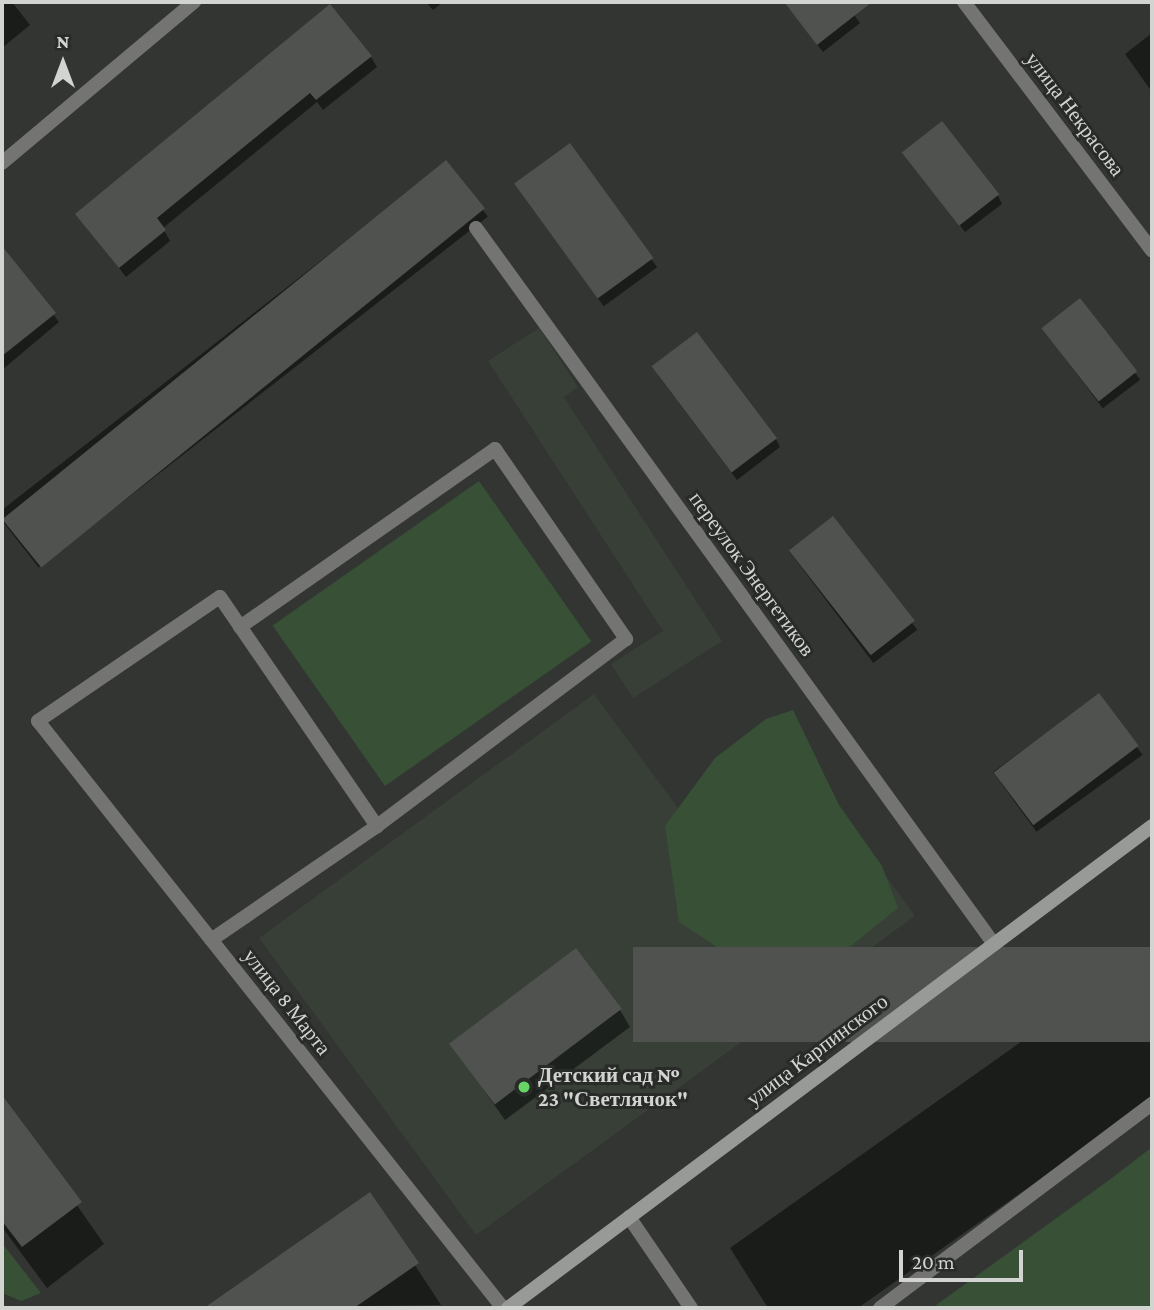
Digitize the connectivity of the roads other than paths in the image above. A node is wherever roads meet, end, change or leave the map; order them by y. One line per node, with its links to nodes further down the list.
1 (194, 2): 3 (street)
2 (964, 2): 5 (street, улица Некрасова)
3 (2, 163)
4 (475, 228): 10 (street, переулок Энергетиков)
5 (1152, 251)
6 (240, 627): 7 (street); 7 (street); 9 (street, улица 8 Марта)
7 (377, 826): 9 (street)
8 (1152, 826): 10 (street, улица Карпинского)
9 (211, 940): 13 (street, улица 8 Марта)
10 (994, 944): 12 (street, улица Карпинского)
11 (1152, 1104): 15 (street)
12 (629, 1217): 13 (street, улица Карпинского); 14 (street)
13 (506, 1308)
14 (691, 1308)
15 (880, 1308)

